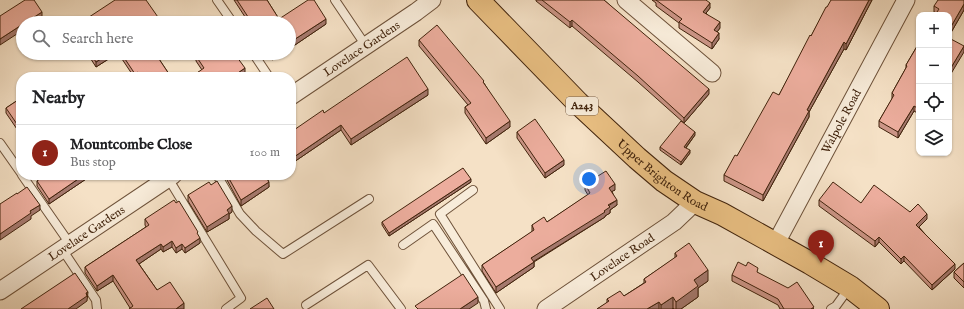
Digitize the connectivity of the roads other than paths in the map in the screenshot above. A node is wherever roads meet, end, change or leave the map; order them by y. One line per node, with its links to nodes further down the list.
1 (218, 0): 7 (lane)
2 (335, 0): 8 (lane)
3 (432, 0): 8 (street, Lovelace Gardens)
4 (478, 0): 21 (main road, Upper Brighton Road / A243)
5 (626, 0): 11 (street)
6 (906, 0): 22 (street, Walpole Road)
7 (228, 16)
8 (366, 46): 12 (street, Lovelace Gardens)
9 (258, 60): 10 (lane)
10 (266, 72)
11 (712, 73)
12 (296, 93)
13 (0, 143): 14 (lane)
14 (16, 166)
15 (26, 180): 24 (lane)
16 (166, 180): 24 (street, Lovelace Gardens)
17 (172, 180): 29 (lane)
18 (221, 180): 20 (lane)
19 (473, 190): 32 (lane)
20 (369, 199)
21 (695, 202): 22 (main road, Upper Brighton Road / A243); 33 (street, Lovelace Road)
22 (776, 243): 25 (main road, Upper Brighton Road / A243)
23 (403, 244): 31 (lane)
24 (66, 247): 26 (street, Lovelace Gardens); 28 (lane)
25 (850, 287): 34 (lane); 35 (main road, Upper Brighton Road / A243)
26 (0, 291)
27 (306, 305): 30 (lane)
28 (97, 309)
29 (226, 309)
30 (401, 309)
31 (486, 309)
32 (500, 309)
33 (546, 309)
34 (831, 309)
35 (878, 309)

